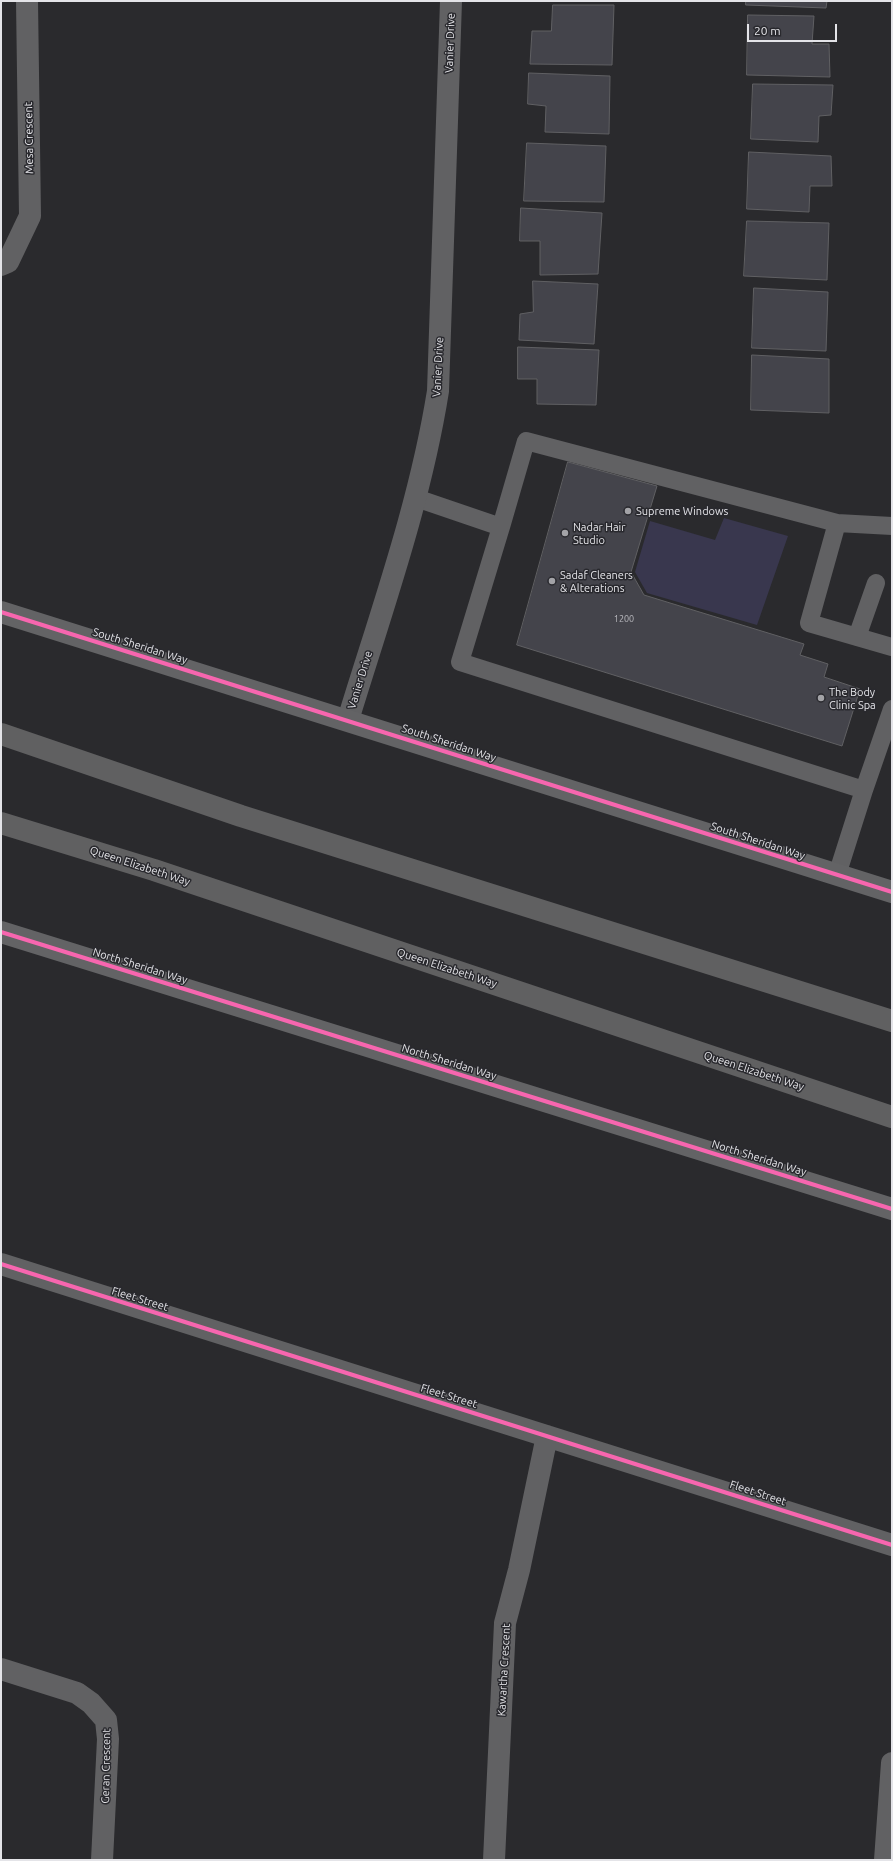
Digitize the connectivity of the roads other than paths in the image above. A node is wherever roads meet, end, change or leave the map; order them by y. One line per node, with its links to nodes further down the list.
1 (27, 1): 3 (street, Mesa Crescent)
2 (451, 1): 4 (street, Vanier Drive)
3 (1, 265)
4 (416, 498): 7 (lane); 13 (street, Vanier Drive)
5 (837, 523): 6 (lane); 7 (lane); 10 (lane)
6 (892, 526)
7 (501, 527): 15 (lane)
8 (876, 583): 10 (lane)
9 (1, 612): 13 (street, South Sheridan Way)
10 (857, 637): 11 (lane)
11 (892, 647)
12 (892, 709): 15 (lane)
13 (348, 720): 17 (street, South Sheridan Way)
14 (1, 734): 20 (highway)
15 (864, 790): 17 (lane)
16 (1, 823): 21 (highway, Queen Elizabeth Way)
17 (837, 875): 18 (street, South Sheridan Way)
18 (892, 892)
19 (1, 932): 22 (street, North Sheridan Way)
20 (892, 1021)
21 (892, 1116)
22 (892, 1209)
23 (1, 1264): 24 (street, Fleet Street)
24 (547, 1436): 25 (street, Fleet Street); 29 (street, Kawartha Crescent)
25 (892, 1545)
26 (1, 1669): 28 (street, Geran Crescent)
27 (892, 1763): 30 (street)
28 (102, 1860)
29 (494, 1860)
30 (885, 1860)

